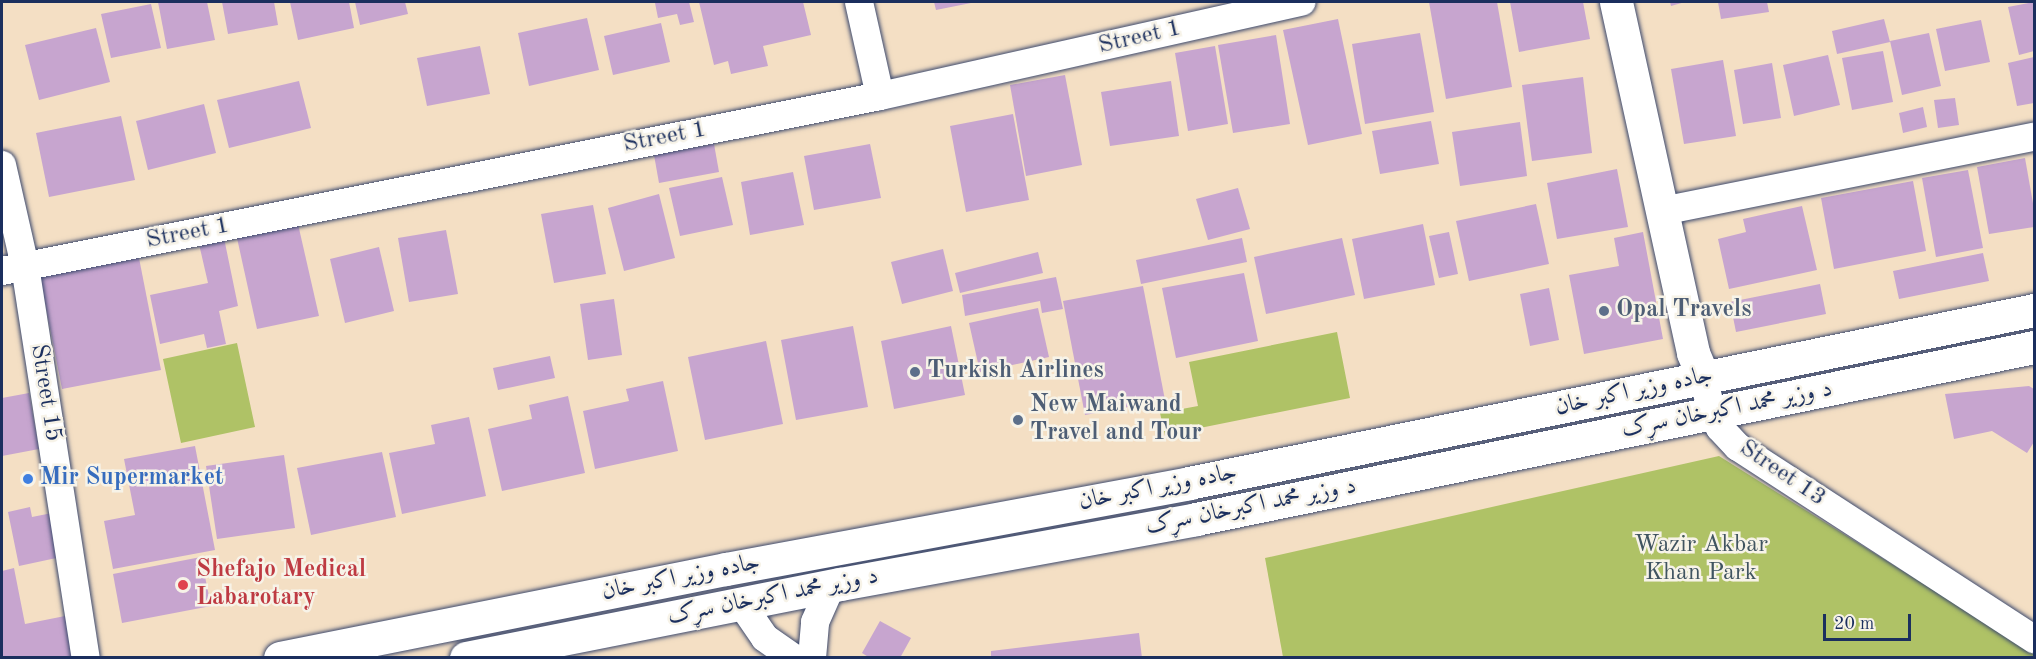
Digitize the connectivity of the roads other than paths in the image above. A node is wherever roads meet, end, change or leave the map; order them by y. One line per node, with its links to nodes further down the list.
1 (859, 2): 4 (street)
2 (1302, 2): 4 (street, Street 1)
3 (1616, 2): 7 (main road, Street 13)
4 (880, 96): 8 (street, Street 1)
5 (2034, 137): 7 (street)
6 (2, 165): 8 (street, Street 15)
7 (1662, 211): 11 (main road, Street 13)
8 (13, 268): 16 (street, Street 15)
9 (2034, 310): 11 (main road, جاده وزیر اکبر خان)
10 (2034, 347): 12 (main road, د وزیر محمد اکبرخان سړک)
11 (1703, 377): 12 (street, Street 13); 17 (main road, جاده وزیر اکبر خان)
12 (1712, 413): 13 (main road, د وزیر محمد اکبرخان سړک); 15 (street, Street 13)
13 (831, 586): 14 (main road, د وزیر محمد اکبرخان سړک); 20 (street)
14 (741, 603): 18 (main road, د وزیر محمد اکبرخان سړک); 19 (street)
15 (2034, 639)
16 (86, 657)
17 (280, 657)
18 (466, 657)
19 (794, 657)
20 (812, 657)

